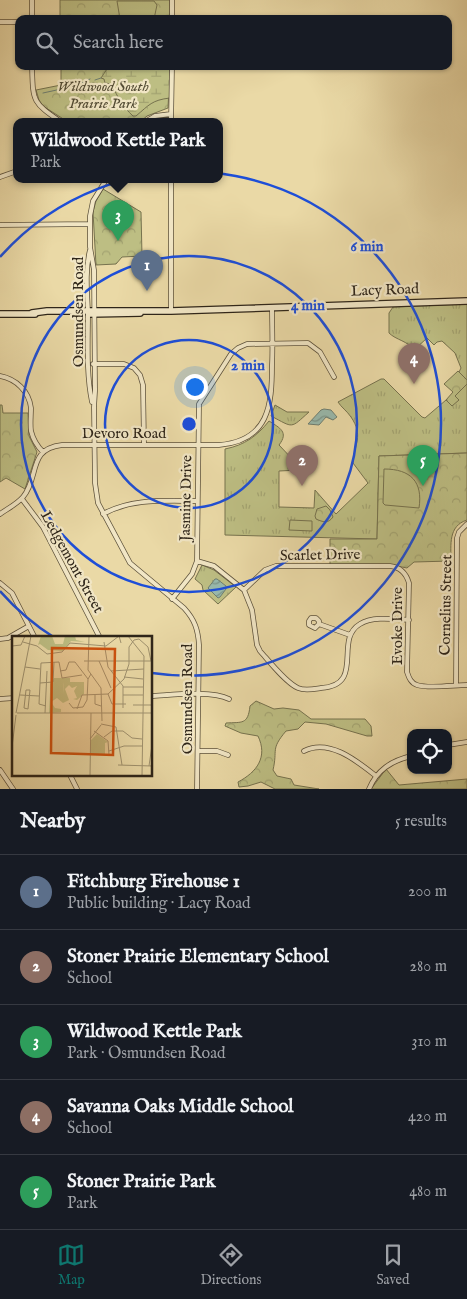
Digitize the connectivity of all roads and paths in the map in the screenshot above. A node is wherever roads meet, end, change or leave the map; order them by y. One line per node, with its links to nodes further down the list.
1 (32, 0): 3 (street)
2 (172, 0): 4 (street)
3 (32, 15)
4 (172, 15)
5 (0, 22): 6 (street)
6 (15, 22)
7 (32, 70): 10 (street)
8 (172, 70): 9 (street)
9 (171, 114): 11 (street); 12 (street)
10 (55, 118)
11 (153, 118)
12 (171, 118)
13 (13, 172): 14 (street)
14 (0, 177)
15 (104, 183): 17 (street, Osmundsen Road)
16 (171, 183): 24 (street)
17 (90, 224): 18 (street); 19 (street, Osmundsen Road)
18 (0, 225)
19 (90, 247): 20 (street, Osmundsen Road); 21 (street, Osmundsen Road)
20 (87, 280): 21 (street); 25 (street, Osmundsen Road)
21 (94, 280): 25 (street, Osmundsen Road)
22 (467, 301): 23 (street, Lacy Road)
23 (272, 307): 24 (street, Lacy Road); 27 (street, Devoro Road)
24 (171, 311): 25 (street, Lacy Road)
25 (91, 312): 26 (street, Lacy Road); 28 (street, Osmundsen Road); 29 (street, Osmundsen Road)
26 (0, 314)
27 (272, 343): 31 (street, Jasmine Drive); 34 (street, Jasmine Drive); 34 (street, Devoro Road)
28 (88, 364): 29 (street); 32 (street, Osmundsen Road)
29 (94, 364): 32 (street, Osmundsen Road); 33 (street)
30 (0, 376): 36 (street)
31 (334, 377)
32 (94, 407): 35 (street, Osmundsen Road)
33 (144, 444): 34 (street, Devoro Road); 35 (street, Devoro Road)
34 (198, 444): 38 (street, Jasmine Drive)
35 (94, 445): 36 (street, Devoro Road); 40 (street, Osmundsen Road)
36 (43, 452): 37 (street)
37 (22, 499): 39 (street); 52 (street, Ledgemont Street)
38 (197, 502): 40 (street); 42 (street, Jasmine Drive)
39 (0, 514)
40 (103, 514): 46 (street, Osmundsen Road)
41 (467, 524): 54 (street, Cornelius Street)
42 (197, 561): 45 (street); 46 (street, Jasmine Drive)
43 (403, 571): 45 (street, Scarlet Drive); 47 (street, Evoke Drive)
44 (0, 583): 49 (street)
45 (244, 590): 50 (street)
46 (172, 599): 56 (street, Osmundsen Road)
47 (409, 620): 50 (street); 54 (street, Evoke Drive)
48 (319, 624): 50 (street)
49 (29, 626): 51 (street); 53 (street)
50 (350, 635)
51 (34, 636)
52 (99, 636)
53 (0, 639)
54 (456, 685): 55 (street)
55 (467, 685)
56 (198, 695): 57 (street); 58 (street); 61 (street, Osmundsen Road)
57 (152, 696)
58 (229, 699)
59 (467, 742): 60 (street)
60 (452, 744)
61 (198, 751): 63 (street); 70 (street, Osmundsen Road)
62 (304, 751): 67 (street)
63 (228, 754)
64 (407, 757): 67 (street)
65 (0, 770): 68 (street)
66 (70, 776): 69 (street)
67 (376, 776): 71 (street)
68 (13, 789)
69 (77, 789)
70 (197, 789)
71 (369, 789)

